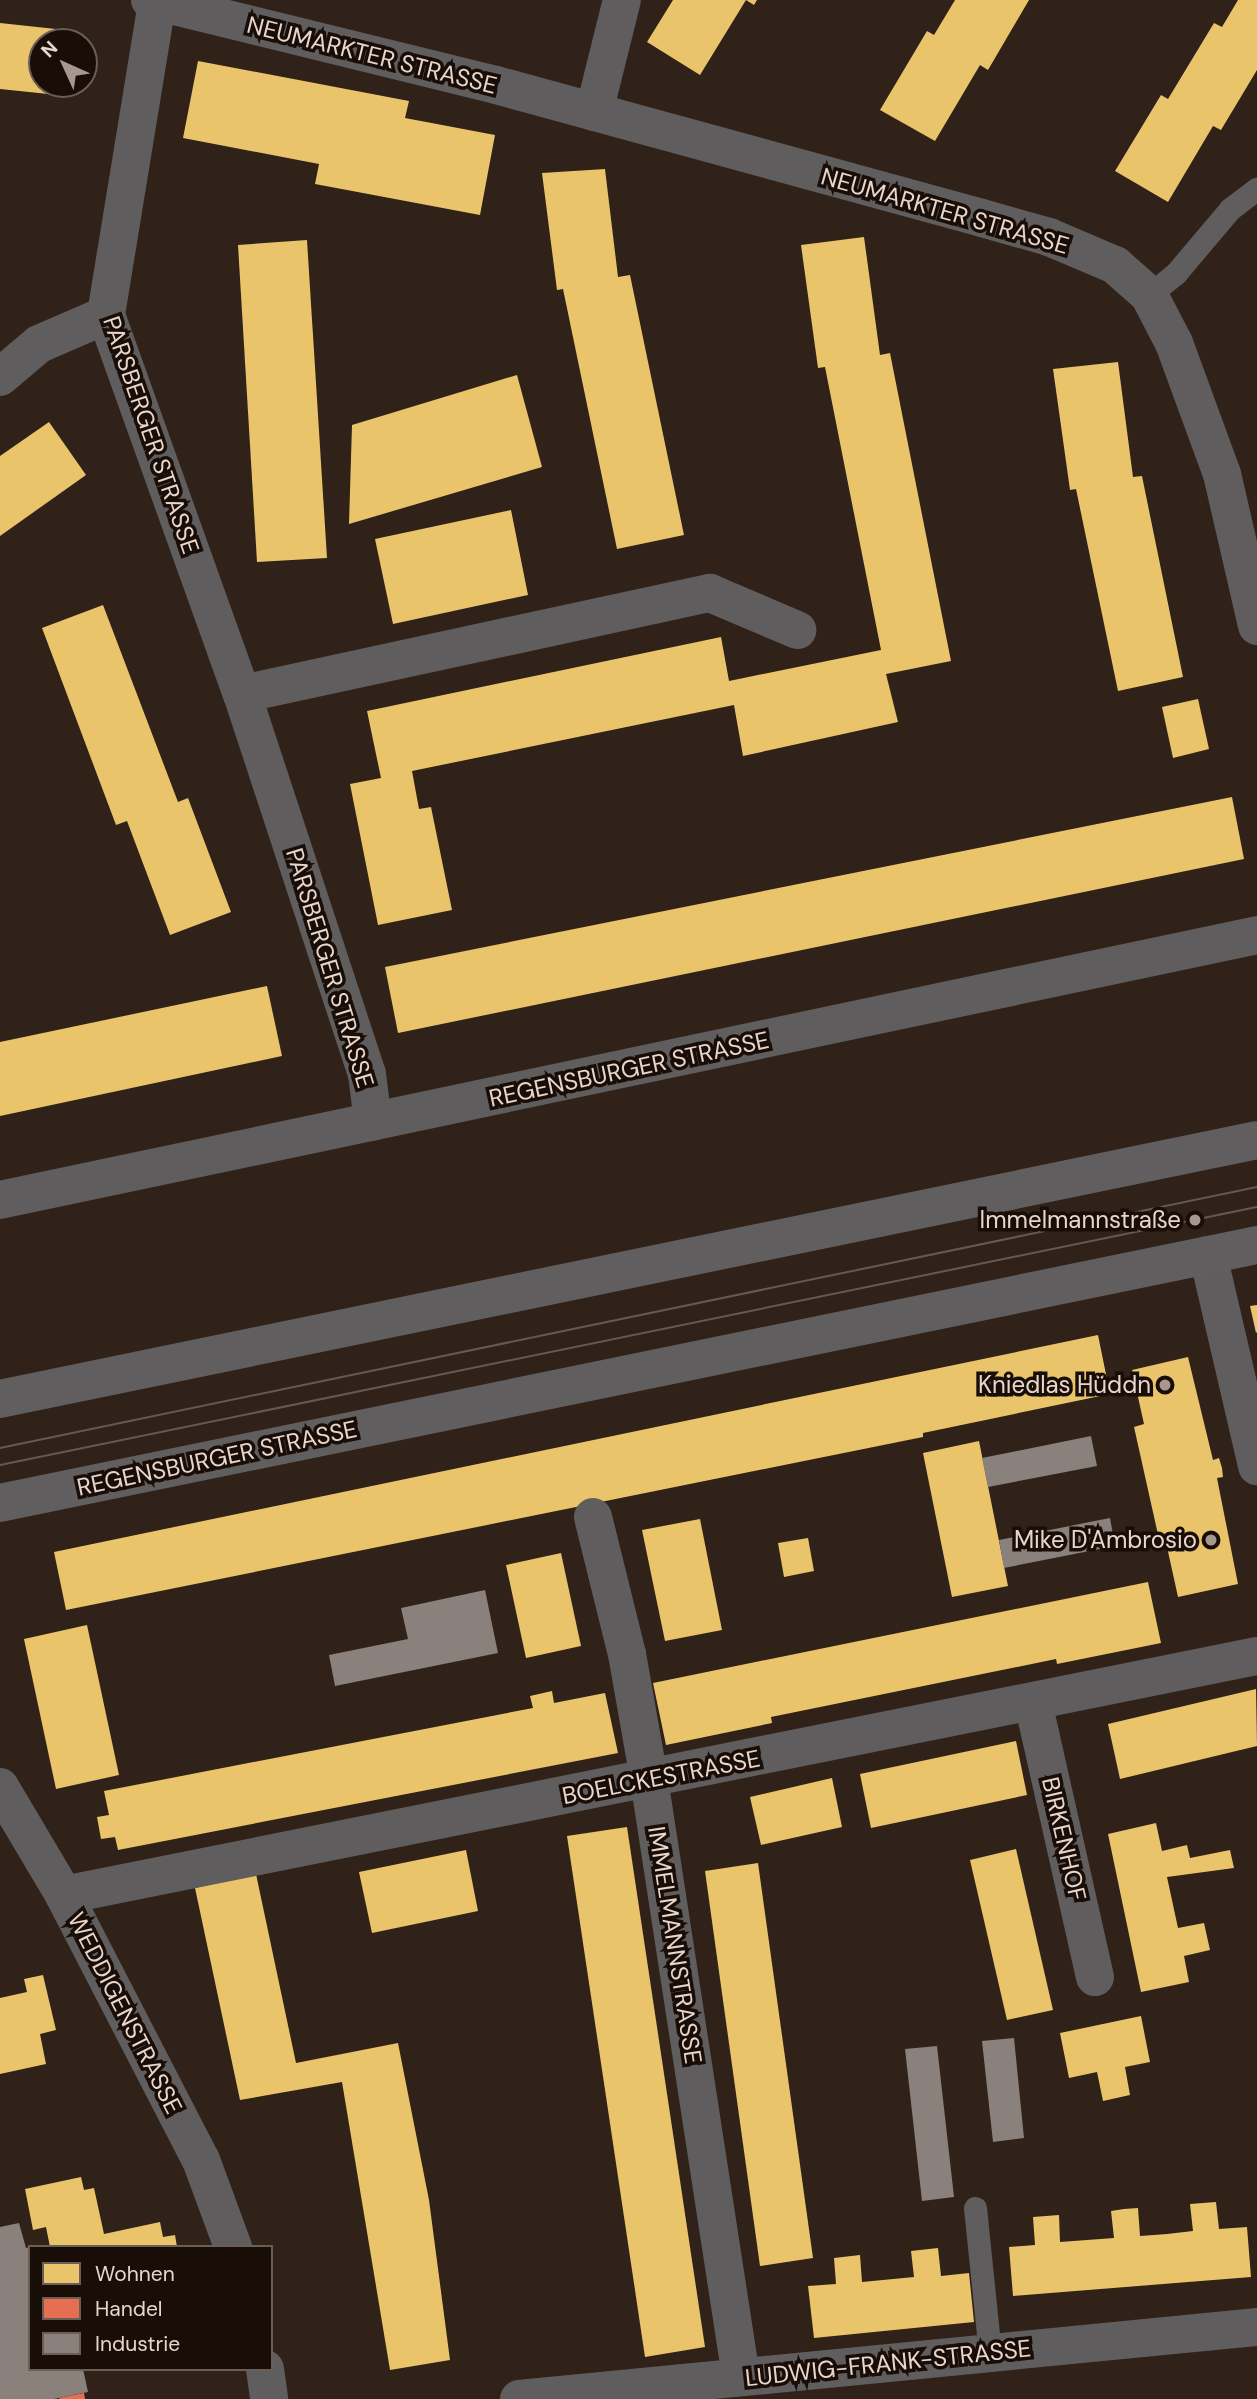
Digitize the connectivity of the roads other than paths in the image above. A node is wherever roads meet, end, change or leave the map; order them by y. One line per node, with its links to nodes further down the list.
1 (622, 0): 3 (street)
2 (153, 1): 3 (street, NEUMARKTER STRASSE); 6 (street, PARSBERGER STRASSE)
3 (594, 112): 5 (street, NEUMARKTER STRASSE)
4 (1257, 189): 5 (lane)
5 (1149, 295): 8 (street, NEUMARKTER STRASSE)
6 (106, 315): 7 (street); 10 (street, PARSBERGER STRASSE)
7 (0, 377)
8 (1257, 626)
9 (797, 630): 10 (street)
10 (242, 694): 12 (street, PARSBERGER STRASSE)
11 (1257, 935): 12 (street, REGENSBURGER STRASSE)
12 (373, 1122): 14 (street, REGENSBURGER STRASSE)
13 (1257, 1140): 17 (main road)
14 (0, 1200)
15 (1257, 1245): 16 (main road, REGENSBURGER STRASSE)
16 (1208, 1255): 18 (street); 19 (main road, REGENSBURGER STRASSE)
17 (0, 1399)
18 (1257, 1466)
19 (0, 1503)
20 (593, 1517): 23 (street, IMMELMANNSTRASSE)
21 (1257, 1656): 22 (street, BOELCKESTRASSE)
22 (1033, 1702): 23 (street, BOELCKESTRASSE); 26 (street, BIRKENHOF)
23 (649, 1779): 25 (street, BOELCKESTRASSE); 32 (street, IMMELMANNSTRASSE)
24 (0, 1787): 25 (street, WEDDIGENSTRASSE)
25 (64, 1895): 28 (street, WEDDIGENSTRASSE)
26 (1095, 1977)
27 (975, 2208): 30 (lane)
28 (232, 2245)
29 (1257, 2327): 30 (street, LUDWIG-FRANK-STRASSE)
30 (990, 2353): 32 (street, LUDWIG-FRANK-STRASSE)
31 (265, 2371): 33 (street)
32 (741, 2377): 34 (street, LUDWIG-FRANK-STRASSE)
33 (269, 2399)
34 (519, 2399)

